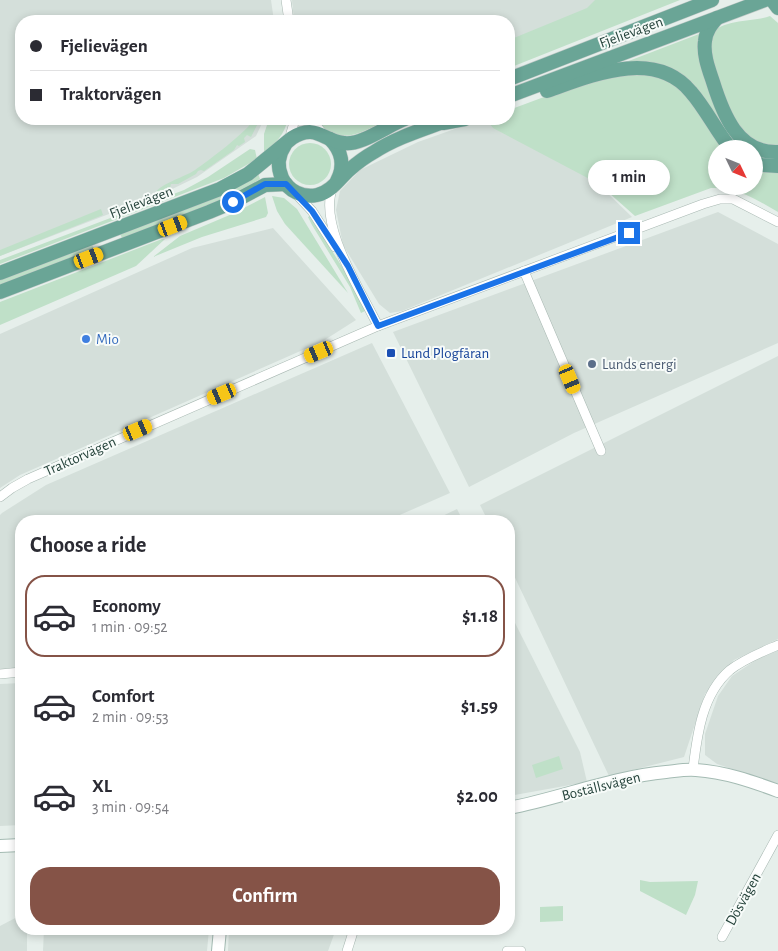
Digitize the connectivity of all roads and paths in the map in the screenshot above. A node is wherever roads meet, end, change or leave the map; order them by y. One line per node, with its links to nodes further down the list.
1 (286, 0): 6 (street)
2 (712, 0): 8 (main road, Fjelievägen)
3 (772, 0): 5 (main road)
4 (760, 2): 7 (main road, Fjelievägen)
5 (778, 8)
6 (289, 15)
7 (717, 18): 9 (main road, Fjelievägen); 18 (main road)
8 (515, 76)
9 (515, 94)
10 (515, 103): 16 (main road)
11 (293, 125): 17 (street)
12 (316, 125): 15 (street)
13 (392, 125): 15 (main road, Fjelievägen)
14 (435, 125): 21 (main road)
15 (327, 137): 17 (main road, Fjelievägen); 21 (main road)
16 (725, 140)
17 (287, 142): 22 (main road); 26 (main road, Fjelievägen)
18 (778, 152)
19 (763, 166): 20 (main road)
20 (778, 166)
21 (336, 183): 22 (main road); 24 (street)
22 (288, 186): 24 (street); 27 (main road)
23 (778, 222): 25 (street, Traktorvägen)
24 (348, 266): 28 (street)
25 (524, 271): 28 (street, Traktorvägen); 29 (street)
26 (0, 274)
27 (0, 292)
28 (378, 326): 30 (street, Traktorvägen)
29 (601, 451)
30 (0, 498)
31 (778, 645): 34 (street)
32 (15, 673): 33 (street)
33 (0, 674)
34 (694, 769): 35 (street, Boställsvägen); 36 (street, Boställsvägen)
35 (778, 791)
36 (515, 807)
37 (778, 836): 42 (street, Dösvägen)
38 (15, 845): 39 (street)
39 (0, 846)
40 (219, 935): 44 (street)
41 (352, 935): 45 (street)
42 (722, 936)
43 (521, 950): 46 (street)
44 (218, 951)
45 (347, 951)
46 (507, 951)

